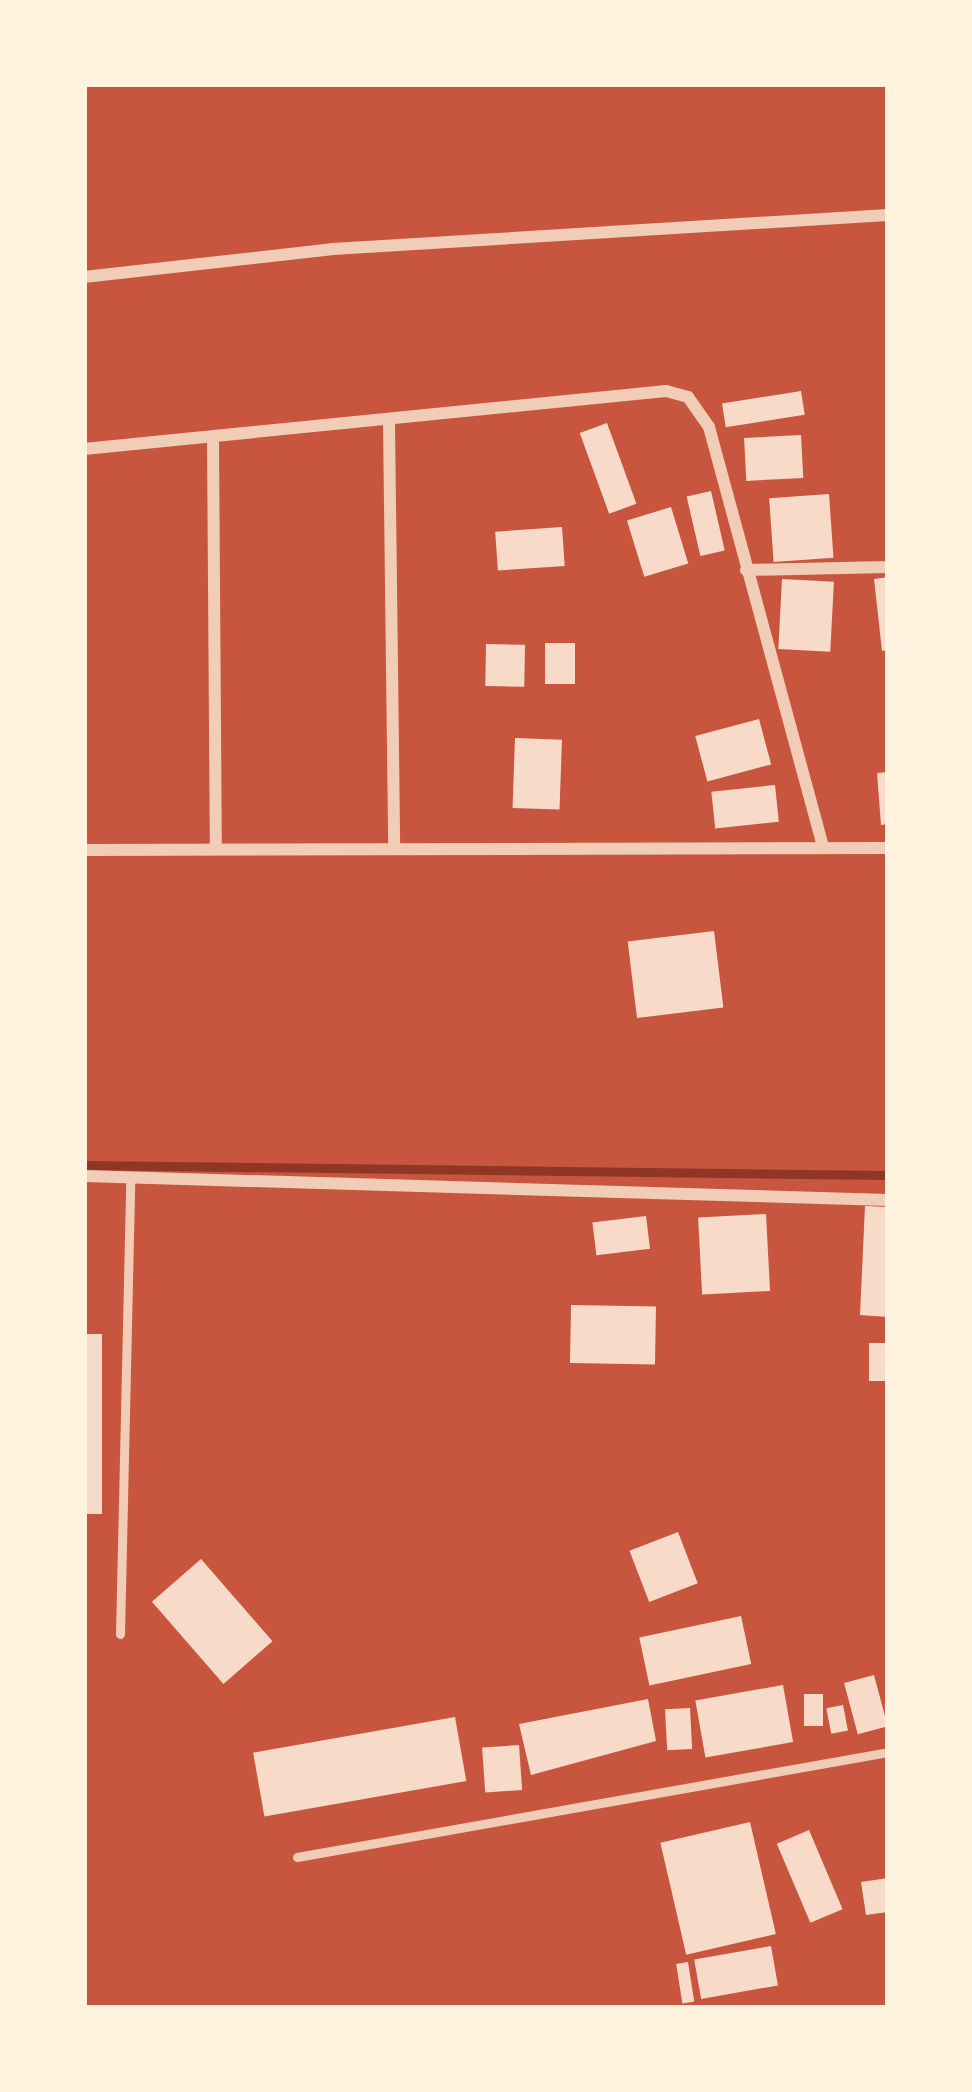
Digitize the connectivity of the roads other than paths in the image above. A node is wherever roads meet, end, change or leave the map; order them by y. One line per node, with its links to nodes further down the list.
1 (888, 215): 2 (street)
2 (84, 277)
3 (389, 422): 4 (street); 7 (street); 9 (street)
4 (213, 440): 5 (street); 11 (street)
5 (84, 449)
6 (888, 567): 7 (street)
7 (746, 570): 8 (street)
8 (823, 847): 9 (street); 10 (street)
9 (394, 848): 11 (street)
10 (888, 848)
11 (216, 849): 12 (street)
12 (84, 850)
13 (84, 1176): 14 (street)
14 (130, 1178): 15 (street); 16 (lane)
15 (888, 1200)
16 (120, 1634)
17 (888, 1751): 18 (lane)
18 (297, 1857)

